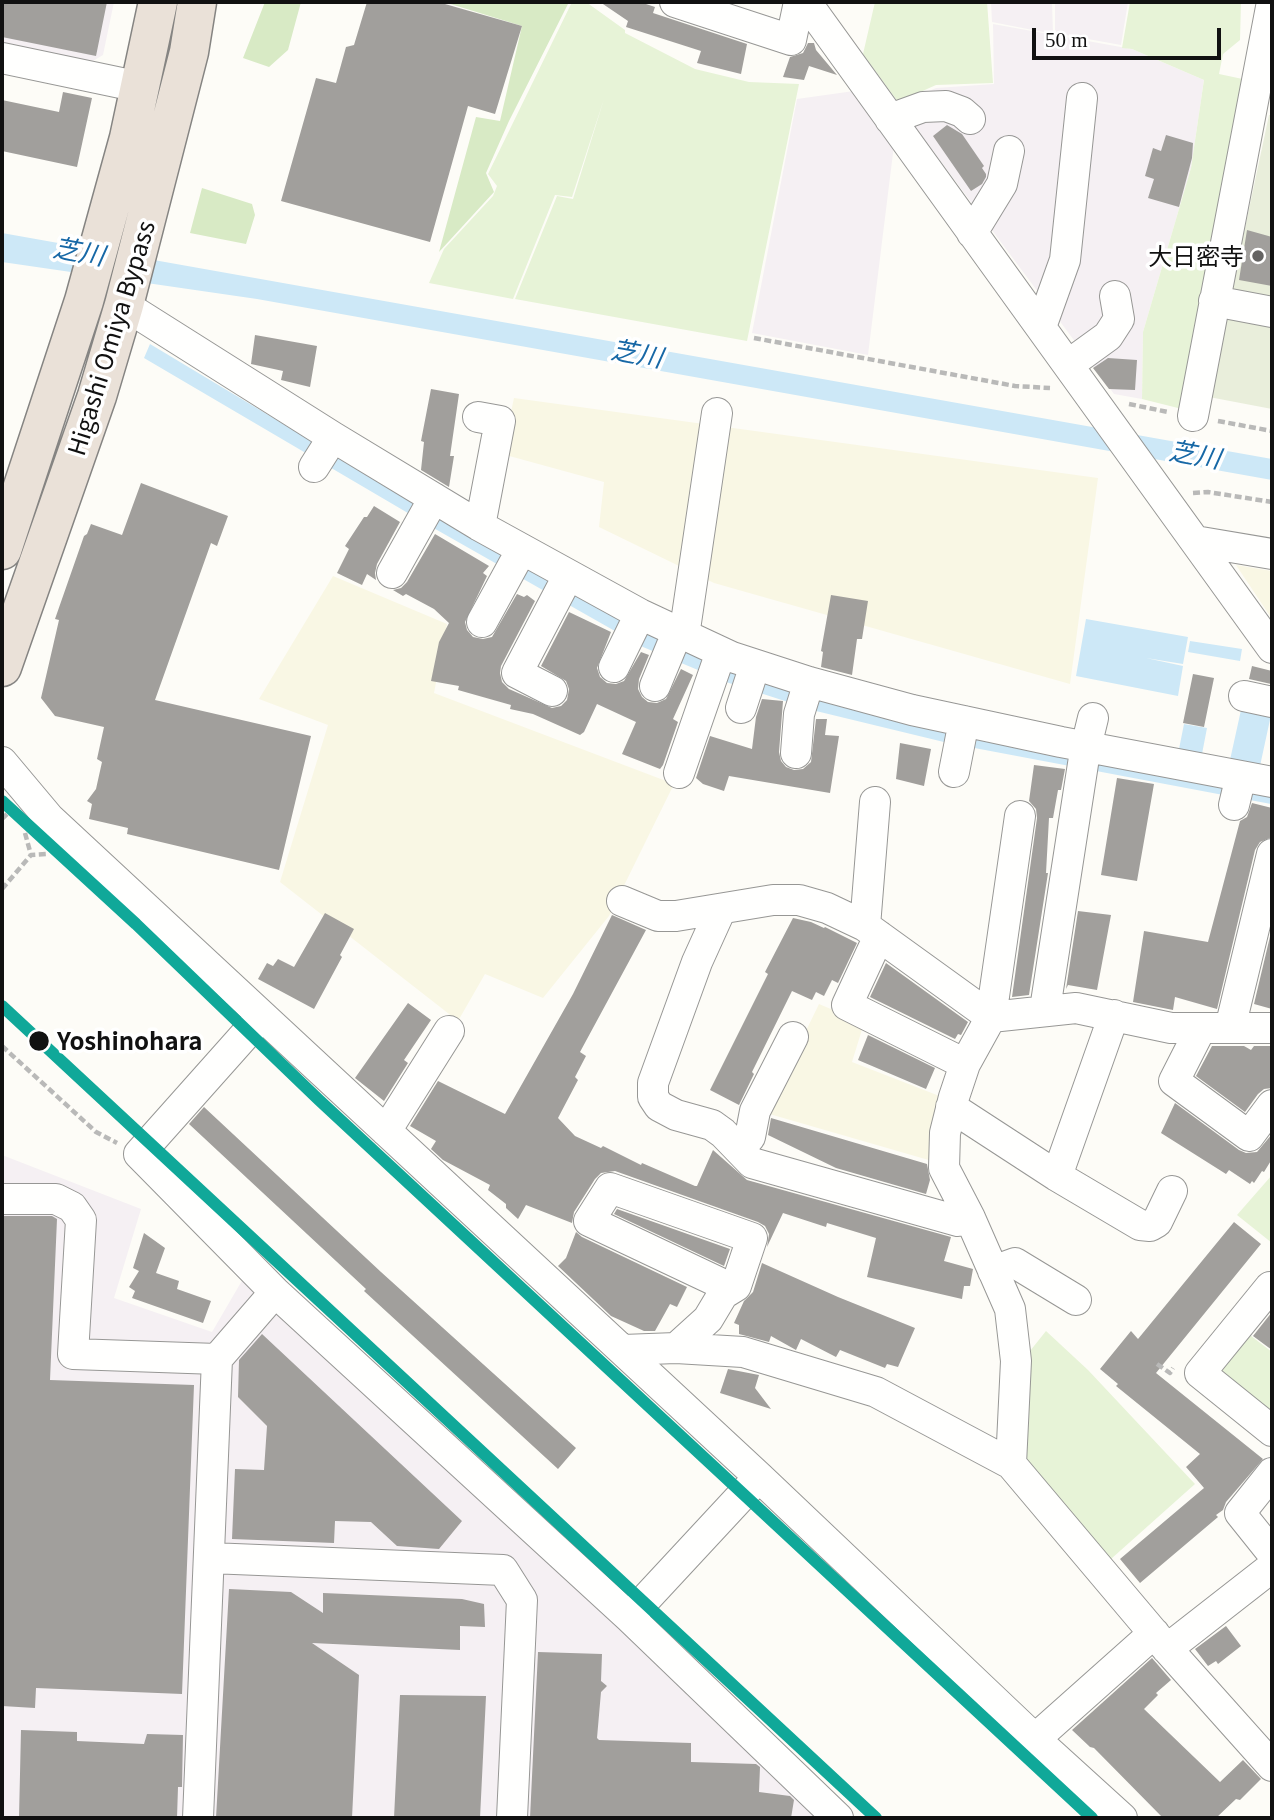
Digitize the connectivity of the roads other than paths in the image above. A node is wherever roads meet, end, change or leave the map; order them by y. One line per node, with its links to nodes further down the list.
1 (149, 2): 9 (highway)
2 (158, 2): 9 (highway, Higashi Omiya Bypass)
3 (197, 2): 10 (highway, Higashi Omiya Bypass)
4 (207, 2): 10 (highway)
5 (675, 2): 6 (street)
6 (799, 2)
7 (806, 2): 14 (street)
8 (1272, 2): 16 (street)
9 (150, 45): 12 (highway, Higashi Omiya Bypass)
10 (189, 52): 21 (highway, Higashi Omiya Bypass)
11 (2, 58): 12 (street)
12 (140, 87): 33 (highway, Higashi Omiya Bypass)
13 (1082, 98): 23 (street)
14 (890, 118): 15 (street); 18 (street)
15 (970, 118)
16 (1261, 129): 20 (street)
17 (1009, 151): 18 (street)
18 (972, 233): 23 (street)
19 (1115, 296): 24 (street)
20 (1214, 301): 22 (street); 26 (street)
21 (124, 305): 28 (street); 45 (highway, Higashi Omiya Bypass)
22 (1272, 312)
23 (1041, 327): 24 (street)
24 (1082, 384): 32 (street)
25 (717, 413): 40 (street)
26 (1193, 416)
27 (478, 417): 31 (street)
28 (332, 438): 29 (street); 30 (street)
29 (314, 467)
30 (434, 499): 31 (street); 36 (street)
31 (480, 526): 35 (street)
32 (1195, 541): 34 (street); 41 (street)
33 (2, 550)
34 (1272, 554)
35 (516, 560): 37 (street); 39 (street)
36 (392, 573)
37 (563, 585): 38 (street); 48 (street)
38 (639, 615): 40 (street); 43 (street)
39 (482, 622)
40 (679, 634): 42 (street); 46 (street)
41 (1272, 648)
42 (720, 653): 44 (street); 56 (street)
43 (620, 655)
44 (755, 666): 47 (street); 49 (street)
45 (2, 667)
46 (660, 675)
47 (809, 682): 51 (street); 53 (street)
48 (552, 691)
49 (743, 703)
50 (1093, 718): 52 (street)
51 (963, 723): 52 (street); 55 (street)
52 (1086, 747): 57 (street); 66 (street)
53 (796, 753)
54 (2, 762): 68 (street)
55 (955, 765)
56 (679, 773)
57 (1241, 776): 58 (street); 60 (street)
58 (1272, 782)
59 (876, 803): 65 (street)
60 (1234, 805)
61 (1020, 816): 69 (street)
62 (1272, 854): 71 (street)
63 (622, 901): 64 (street)
64 (721, 909): 65 (street); 79 (street)
65 (872, 931): 69 (street); 75 (street)
66 (1045, 1009): 67 (street); 69 (street)
67 (1114, 1015): 70 (street); 80 (street)
68 (261, 1017): 78 (street); 86 (street)
69 (991, 1017): 75 (street)
70 (1200, 1027): 71 (street); 76 (street)
71 (1230, 1028): 72 (street)
72 (1272, 1028)
73 (449, 1031): 78 (street)
74 (793, 1037): 79 (street)
75 (965, 1064): 77 (street)
76 (1272, 1105)
77 (951, 1107): 80 (street); 83 (street)
78 (386, 1131): 90 (street)
79 (740, 1149): 83 (street)
80 (1057, 1176): 81 (street)
81 (1172, 1191)
82 (2, 1199): 91 (street)
83 (970, 1218): 84 (street)
84 (993, 1271): 88 (street); 93 (street)
85 (1272, 1289): 92 (street)
86 (275, 1292): 91 (street); 99 (street)
87 (723, 1294): 87 (street); 89 (street)
88 (1076, 1300)
89 (676, 1348): 90 (street); 93 (street)
90 (623, 1350): 95 (street)
91 (217, 1359): 97 (street)
92 (1272, 1431)
93 (1011, 1464): 100 (street)
94 (1272, 1473): 96 (street)
95 (759, 1477): 99 (street); 101 (street)
96 (1272, 1553)
97 (210, 1558): 103 (street); 104 (street)
98 (1272, 1567): 100 (street)
99 (629, 1617): 105 (street)
100 (1161, 1641): 101 (street); 102 (street)
101 (1035, 1739): 106 (street)
102 (1272, 1766)
103 (198, 1818)
104 (512, 1818)
105 (838, 1818)
106 (1122, 1818)

